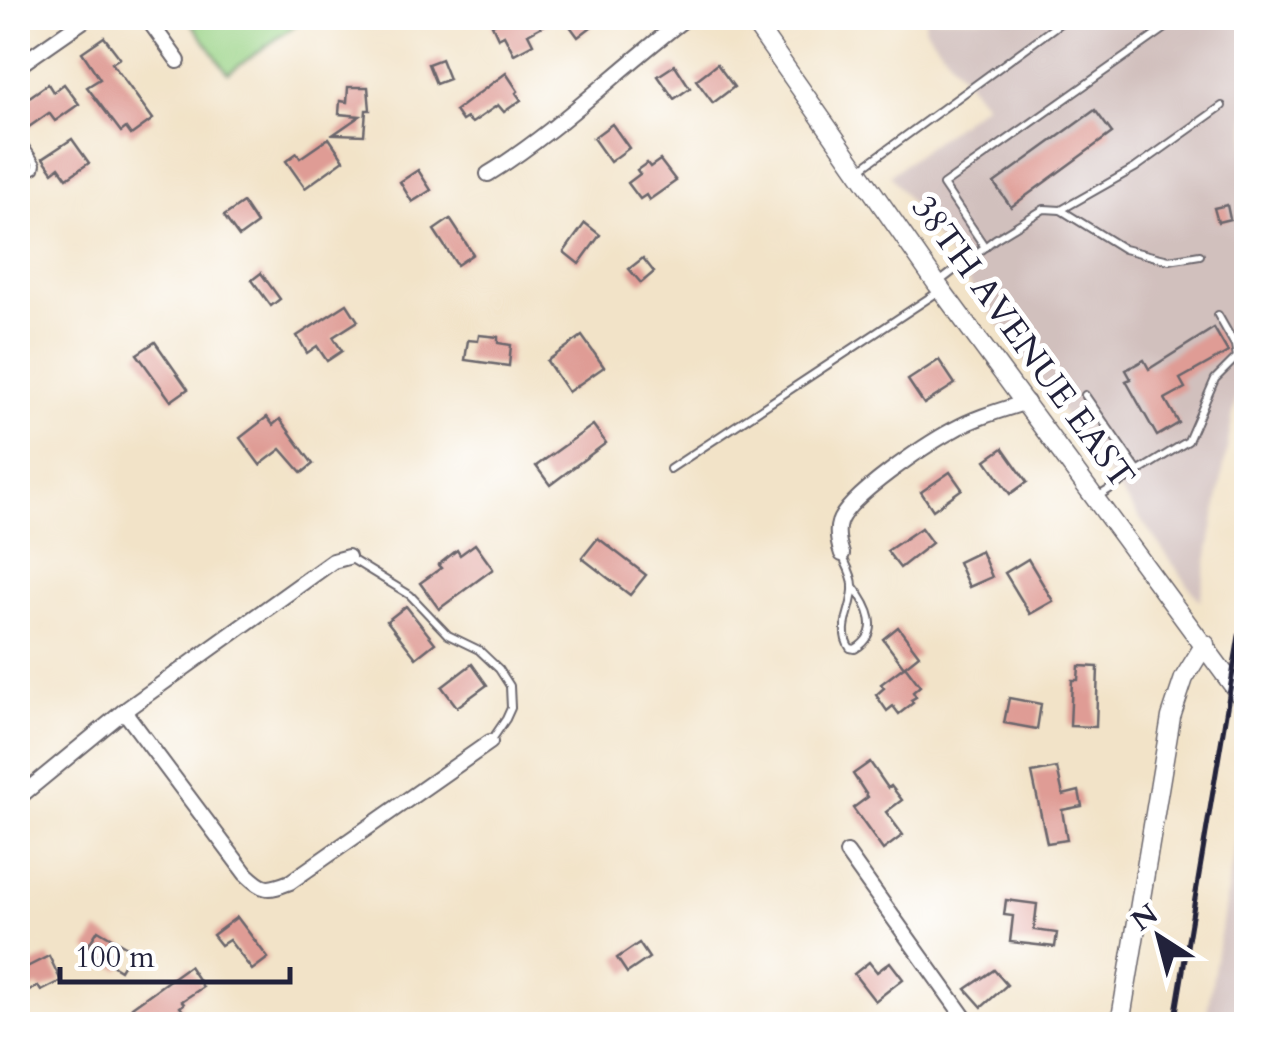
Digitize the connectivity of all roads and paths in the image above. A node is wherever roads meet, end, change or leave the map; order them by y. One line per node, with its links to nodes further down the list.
1 (88, 18): 8 (street)
2 (146, 18): 7 (street)
3 (686, 18): 13 (street)
4 (751, 18): 12 (street, 38TH AVENUE EAST)
5 (1067, 18): 12 (lane)
6 (1180, 18): 15 (lane)
7 (178, 60)
8 (18, 66)
9 (1222, 106): 14 (lane)
10 (18, 136): 11 (lane)
11 (18, 160)
12 (858, 171): 17 (street, 38TH AVENUE EAST)
13 (488, 174)
14 (1061, 210): 15 (lane); 16 (lane)
15 (985, 247): 17 (lane)
16 (1200, 255)
17 (939, 287): 20 (street, 38TH AVENUE EAST); 21 (lane)
18 (1218, 315): 22 (lane)
19 (1085, 395): 22 (lane)
20 (1026, 402): 23 (street, 38TH AVENUE EAST); 24 (street)
21 (670, 469)
22 (1138, 471): 23 (lane)
23 (1096, 497): 27 (street, 38TH AVENUE EAST)
24 (842, 554): 26 (lane)
25 (348, 557): 29 (street); 30 (lane)
26 (853, 586): 26 (lane)
27 (1204, 644): 28 (street, 38TH AVENUE EAST); 34 (street)
28 (1246, 704)
29 (124, 711): 30 (street); 31 (street)
30 (490, 742)
31 (18, 798)
32 (847, 853): 33 (street)
33 (969, 1024)
34 (1120, 1024)

